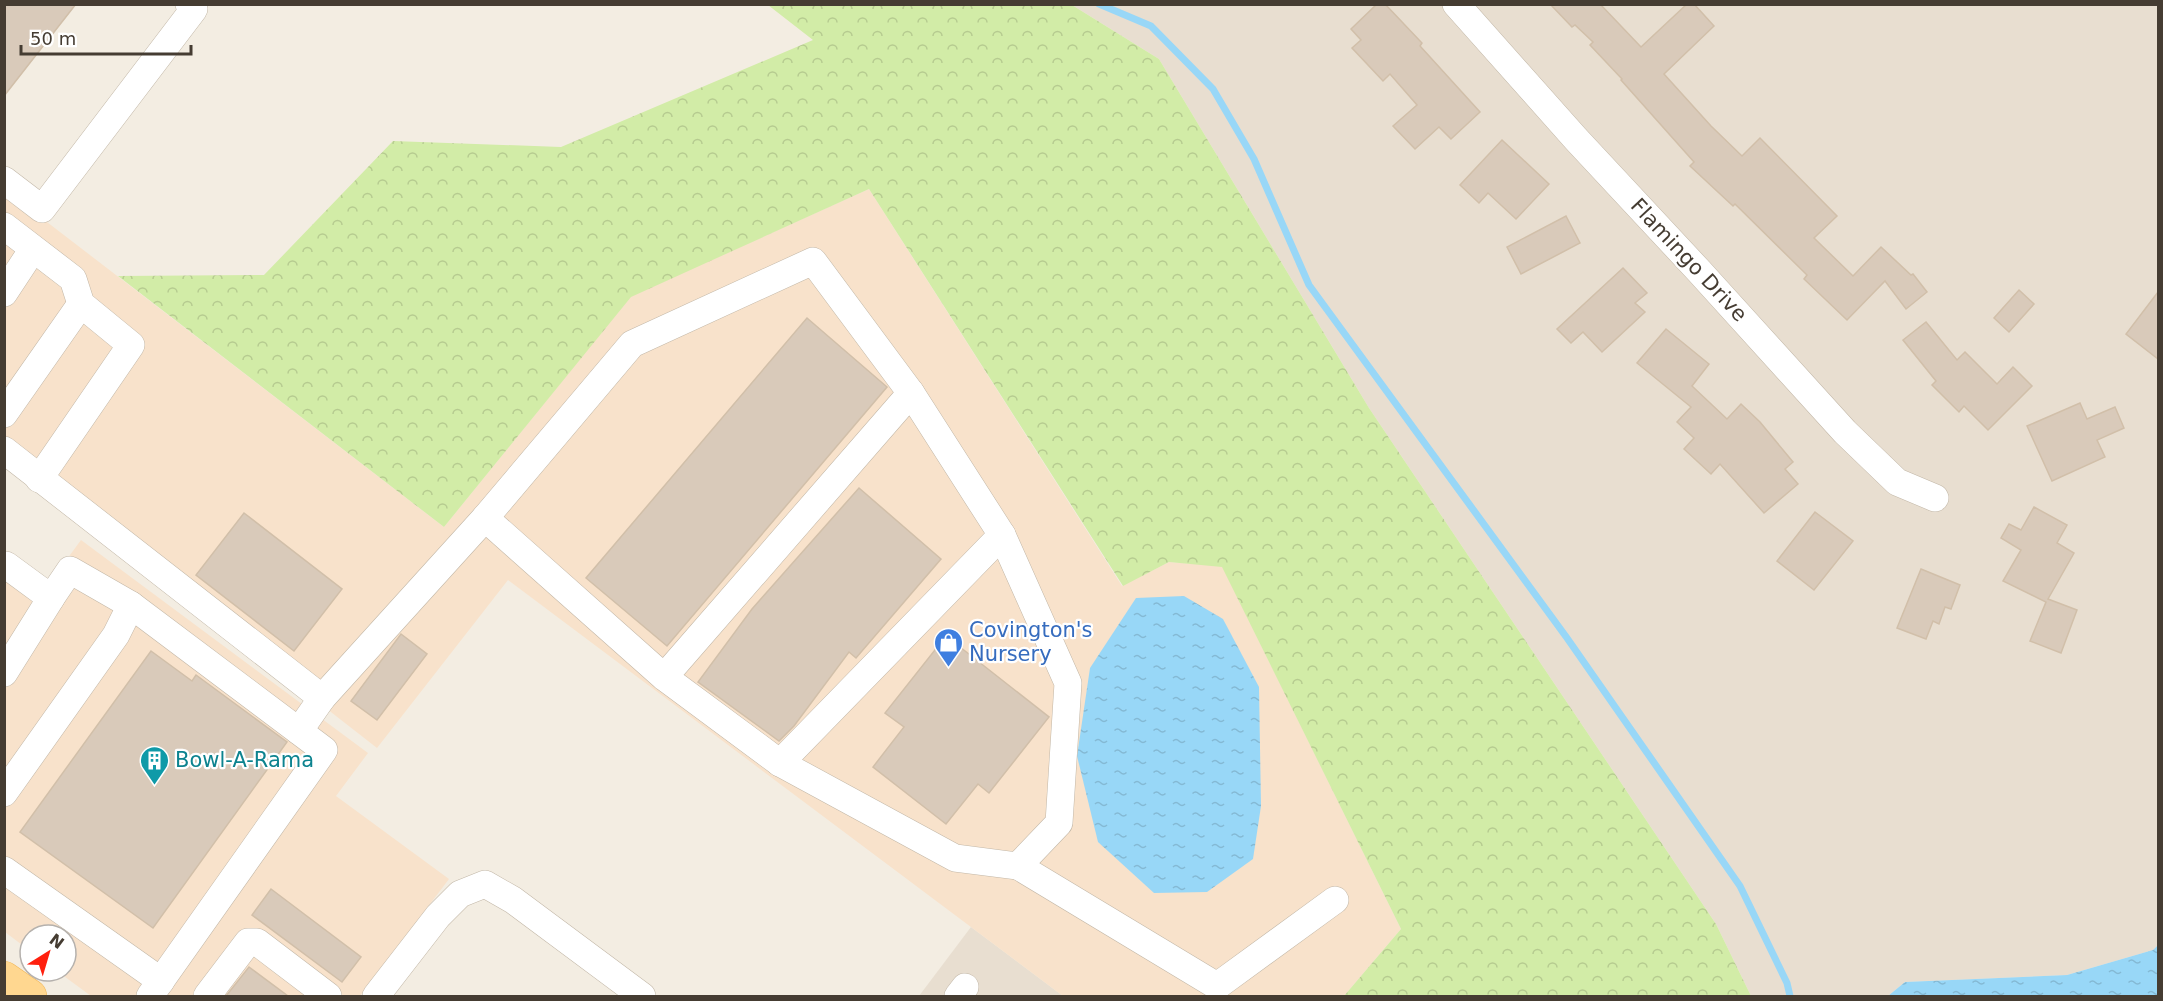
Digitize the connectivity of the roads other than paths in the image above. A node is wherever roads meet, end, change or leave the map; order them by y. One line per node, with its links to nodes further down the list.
1 (189, 4): 3 (street)
2 (1456, 4): 12 (street, Flamingo Drive)
3 (4, 180)
4 (4, 226): 5 (street)
5 (33, 249): 6 (street); 7 (street)
6 (4, 293)
7 (81, 304): 9 (street); 11 (street)
8 (911, 393): 13 (street); 14 (street); 19 (street)
9 (4, 414)
10 (4, 450): 11 (street)
11 (39, 479): 20 (street)
12 (1935, 498)
13 (485, 518): 19 (street); 20 (street)
14 (1002, 535): 22 (street); 24 (street)
15 (4, 567): 16 (street)
16 (51, 598): 17 (street); 18 (street)
17 (131, 605): 21 (street); 23 (street)
18 (4, 674)
19 (664, 677): 22 (street)
20 (322, 698): 21 (street)
21 (299, 731): 28 (street)
22 (780, 763): 24 (street)
23 (4, 794)
24 (1018, 866): 26 (street)
25 (4, 870): 28 (street)
26 (1335, 900)
27 (4, 978): 30 (main road)
28 (156, 989)
29 (323, 995): 31 (street)
30 (30, 996)
31 (207, 996)
32 (376, 996): 33 (street)
33 (642, 996)

